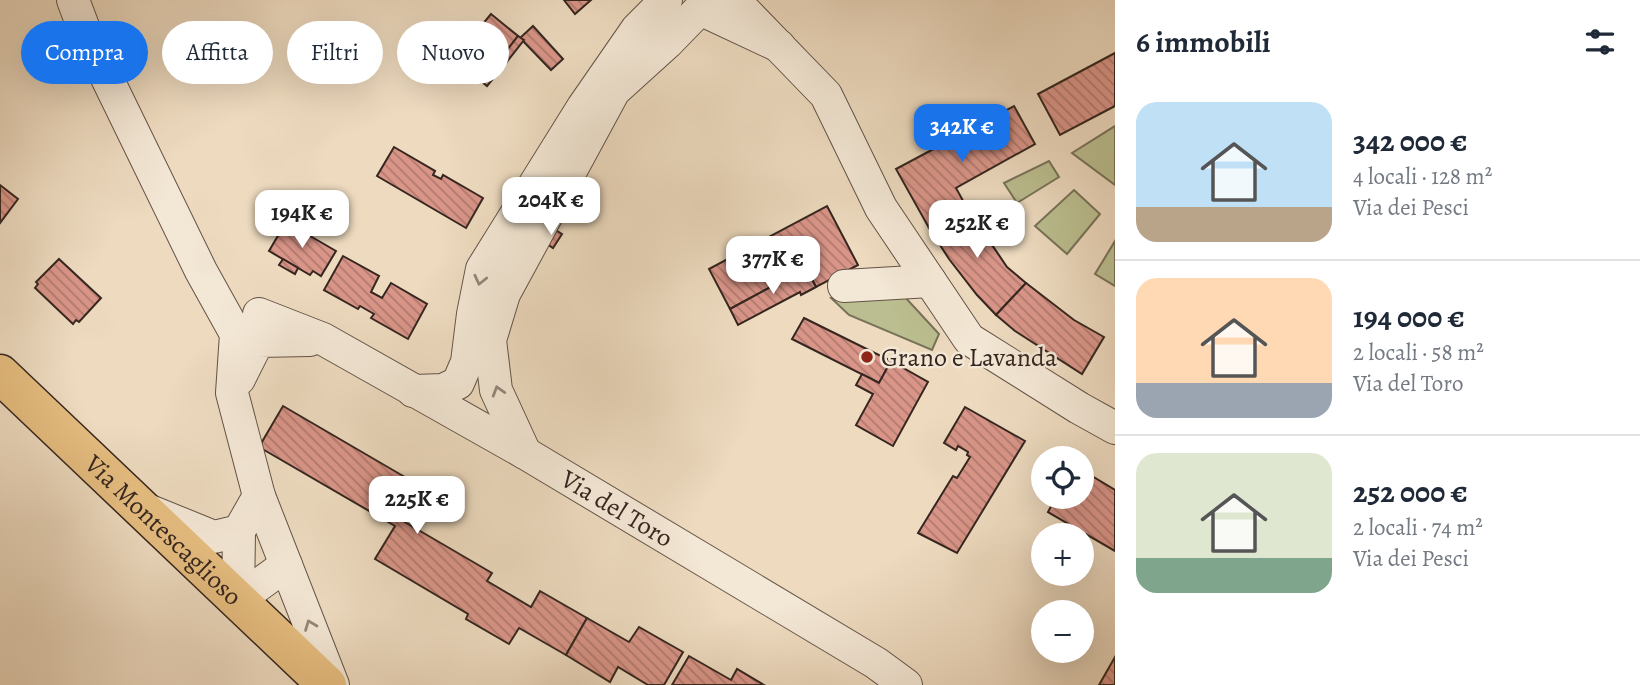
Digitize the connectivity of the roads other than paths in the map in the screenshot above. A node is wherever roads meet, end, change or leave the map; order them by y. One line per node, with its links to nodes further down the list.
1 (73, 0): 8 (street, Via del Toro)
2 (666, 0): 4 (street); 10 (street, one-way to 10)
3 (734, 0): 5 (street)
4 (704, 5): 5 (street); 12 (street, one-way to 4)
5 (779, 46): 6 (street)
6 (930, 281): 7 (street); 11 (street)
7 (844, 286)
8 (252, 325): 10 (street, Via del Toro); 13 (street)
9 (0, 374): 14 (main road, Via Montescaglioso)
10 (414, 391): 12 (street, Via del Toro)
11 (1115, 428)
12 (525, 453): 20 (street, Via del Toro)
13 (259, 496): 15 (street); 16 (street)
14 (141, 508): 15 (street); 17 (main road, Via Montescaglioso)
15 (239, 531): 17 (street)
16 (286, 565): 17 (street); 19 (street, one-way to 16)
17 (237, 600): 18 (main road, Via Montescaglioso)
18 (327, 685)
19 (333, 685)
20 (906, 685)

